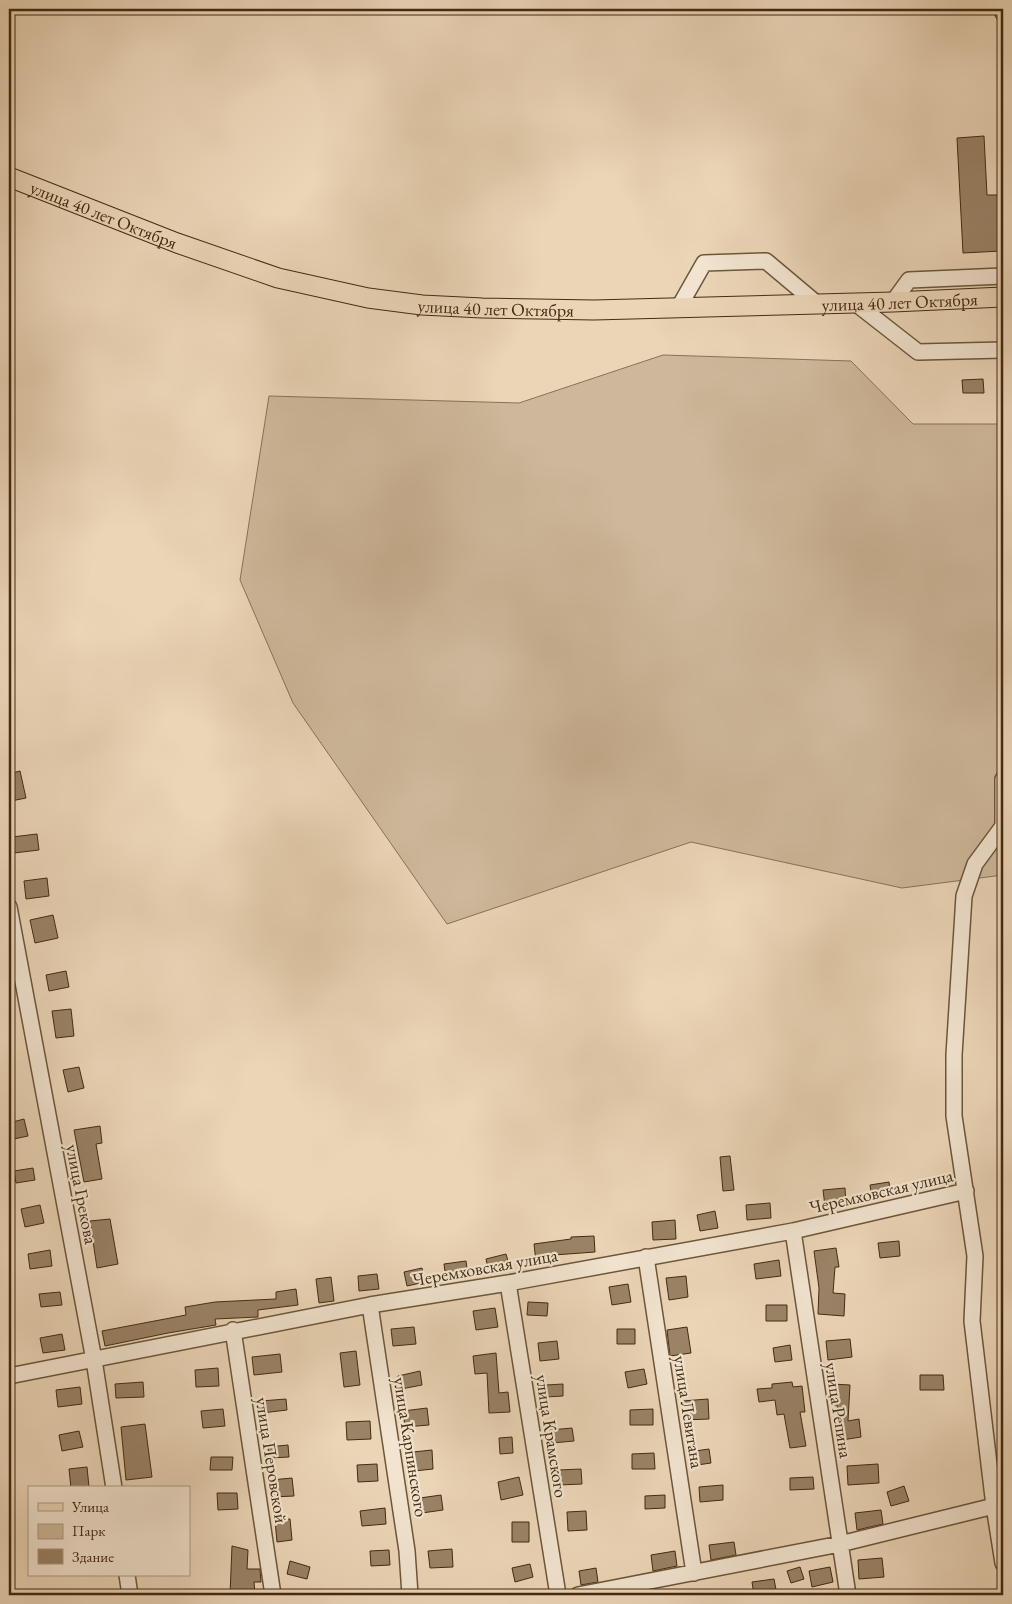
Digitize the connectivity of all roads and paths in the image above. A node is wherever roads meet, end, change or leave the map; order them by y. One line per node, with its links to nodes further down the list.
1 (1001, 9): 2 (street)
2 (1003, 13)
3 (9, 177): 9 (main road, улица 40 лет Октября)
4 (1003, 276): 7 (street)
5 (1003, 297): 7 (main road, улица 40 лет Октября)
6 (854, 302): 7 (main road, улица 40 лет Октября); 8 (main road, улица 40 лет Октября); 10 (street)
7 (893, 302)
8 (816, 303): 9 (main road, улица 40 лет Октября); 9 (street)
9 (679, 307)
10 (1003, 350)
11 (1003, 778): 12 (street)
12 (1003, 826): 14 (street)
13 (9, 907): 20 (street, улица Грекова)
14 (966, 1191): 15 (street, Черемховская улица); 23 (street)
15 (793, 1230): 16 (street, Черемховская улица); 24 (street, улица Репина)
16 (646, 1257): 17 (street, Черемховская улица); 26 (street, улица Левитана)
17 (508, 1282): 18 (street, Черемховская улица); 31 (street, улица Крамского)
18 (370, 1305): 19 (street, Черемховская улица); 30 (street, улица Карпинского)
19 (233, 1330): 20 (street, Черемховская улица); 29 (street, улица Перовской)
20 (94, 1360): 21 (street, Черемховская улица); 22 (street, улица Грекова)
21 (9, 1376)
22 (114, 1486)
23 (994, 1506): 24 (street); 25 (street)
24 (840, 1544): 26 (street); 33 (street, улица Репина)
25 (1003, 1563)
26 (694, 1573): 32 (street)
27 (127, 1576): 28 (street)
28 (130, 1595)
29 (273, 1595)
30 (410, 1595)
31 (558, 1595)
32 (578, 1595)
33 (848, 1595)

